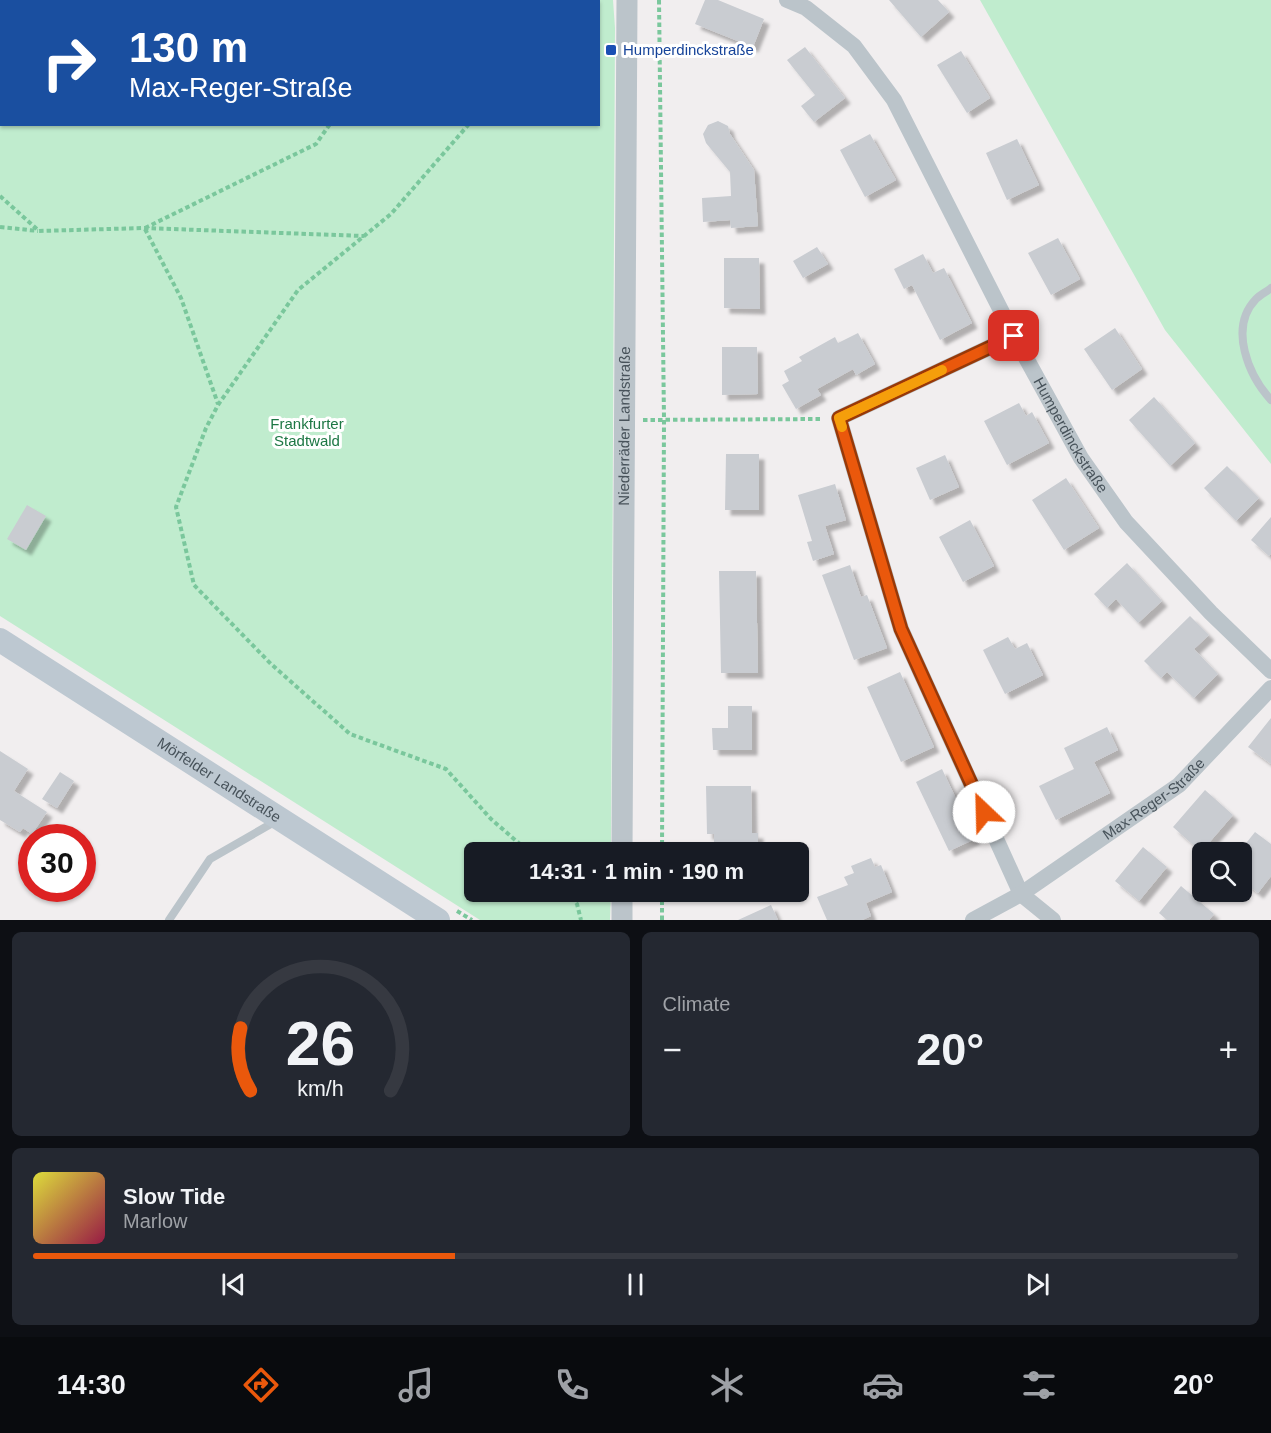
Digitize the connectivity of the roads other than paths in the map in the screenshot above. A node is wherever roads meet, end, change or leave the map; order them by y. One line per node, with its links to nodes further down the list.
1 (627, 0): 10 (street, Niederräder Landstraße)
2 (787, 0): 4 (street, Humperdinckstraße)
3 (1271, 288): 5 (lane)
4 (1014, 336): 7 (street, Humperdinckstraße); 11 (street)
5 (1271, 400)
6 (0, 640): 9 (main road, Mörfelder Landstraße)
7 (1271, 671)
8 (1271, 688): 11 (street, Max-Reger-Straße)
9 (279, 819): 13 (lane); 14 (main road, Mörfelder Landstraße)
10 (622, 842)
11 (1021, 894): 16 (street, Max-Reger-Straße); 17 (street)
12 (622, 902): 15 (street)
13 (170, 920)
14 (438, 920)
15 (622, 920)
16 (973, 920)
17 (1053, 920)

